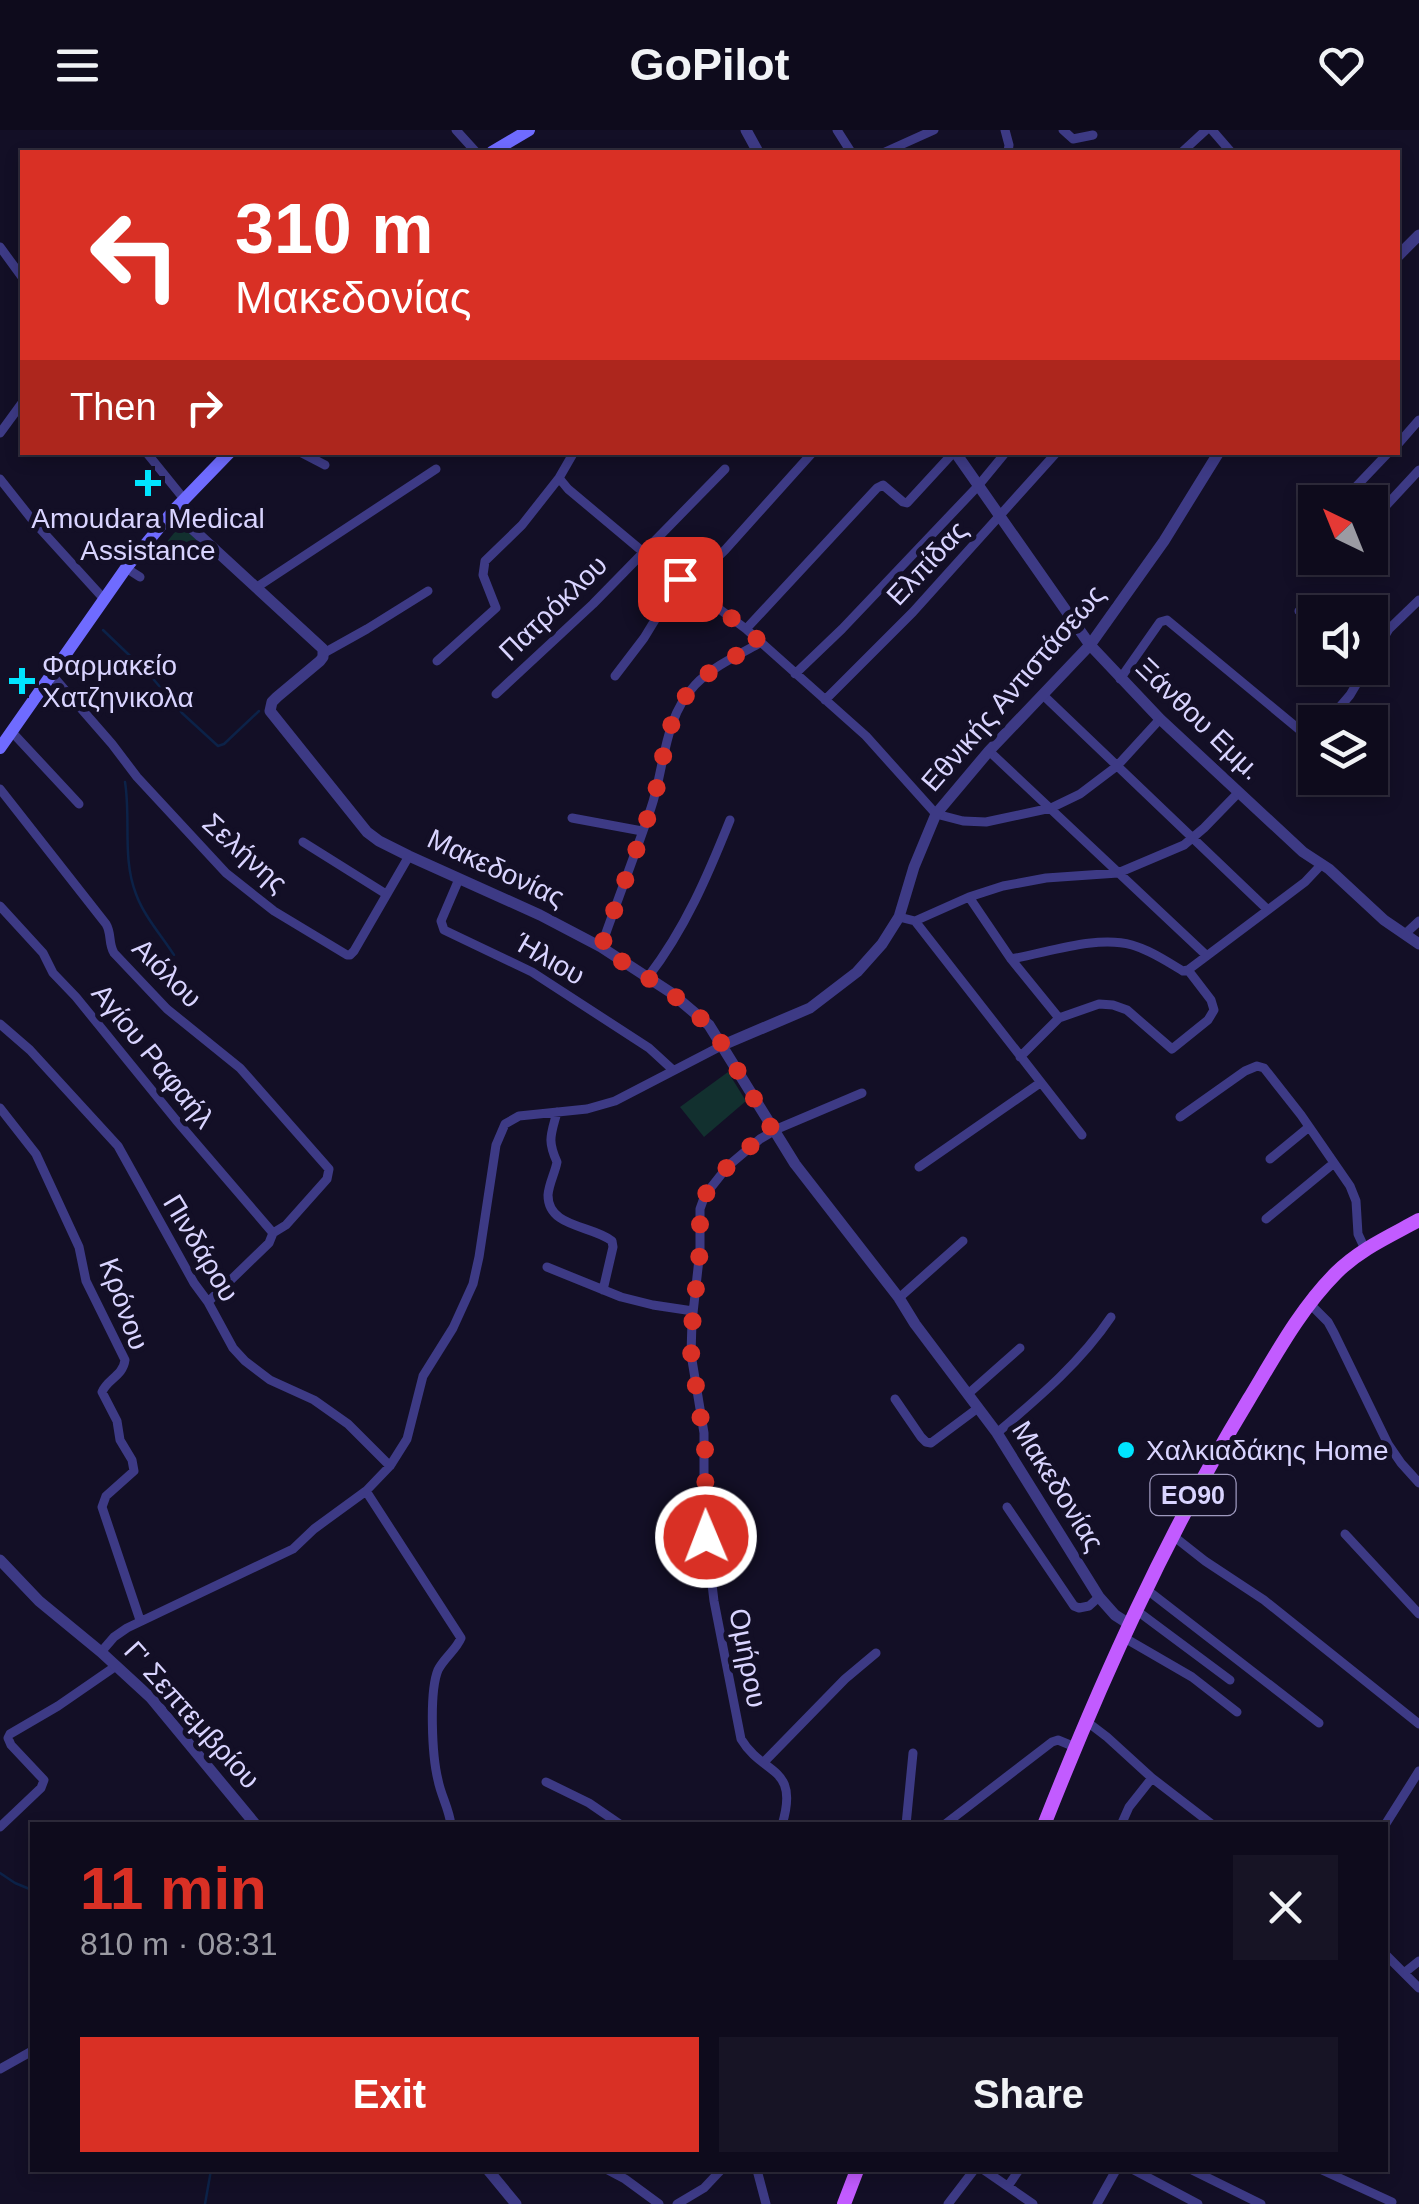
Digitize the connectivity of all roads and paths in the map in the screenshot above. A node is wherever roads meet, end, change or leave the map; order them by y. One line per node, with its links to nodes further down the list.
1 (456, 130): 7 (street)
2 (528, 130): 8 (main road)
3 (934, 130): 9 (street)
4 (1063, 130): 6 (street)
5 (1209, 130): 10 (street); 11 (street)
6 (1093, 136)
7 (474, 150)
8 (495, 150)
9 (889, 150)
10 (1184, 150)
11 (1229, 150)
12 (1419, 235): 14 (street)
13 (0, 248): 15 (street)
14 (1400, 254)
15 (20, 274)
16 (20, 406): 18 (street)
17 (1419, 420): 19 (street)
18 (0, 433)
19 (1400, 442)
20 (148, 455): 39 (street)
21 (227, 455): 39 (main road)
22 (306, 455): 31 (street)
23 (572, 455): 35 (street)
24 (810, 455): 46 (street)
25 (951, 455): 51 (street)
26 (956, 455): 38 (street, Ξάνθου Εμμ.)
27 (1004, 455): 38 (street)
28 (1055, 455): 42 (street, Ελπίδας)
29 (1217, 455): 54 (street, Εθνικής Αντιστάσεως)
30 (1386, 455): 37 (street)
31 (325, 465)
32 (436, 469): 47 (street)
33 (725, 470): 43 (street, Πατρόκλου)
34 (1419, 470): 40 (street)
35 (559, 478): 43 (street); 56 (street)
36 (0, 479): 49 (street)
37 (1358, 485)
38 (978, 486): 42 (street, Ξάνθου Εμμ.); 58 (street)
39 (184, 499): 41 (main road)
40 (1388, 504)
41 (173, 511): 44 (main road); 47 (street)
42 (999, 518): 54 (street, Ξάνθου Εμμ.); 63 (street, Ελπίδας)
43 (642, 552): 46 (street); 61 (street, Πατρόκλου)
44 (126, 568): 45 (street); 49 (main road)
45 (140, 578)
46 (685, 582): 51 (street); 59 (street)
47 (257, 587): 55 (street)
48 (428, 591): 55 (street)
49 (104, 599): 57 (main road)
50 (1419, 600): 52 (street)
51 (746, 629): 53 (street)
52 (1388, 631)
53 (760, 642): 58 (street); 77 (street)
54 (1090, 645): 60 (street, Ξάνθου Εμμ.); 62 (street, Εθνικής Αντιστάσεως)
55 (324, 653): 80 (street, Μακεδονίας)
56 (437, 661)
57 (51, 674): 66 (main road); 84 (street, Σελήνης)
58 (795, 674): 63 (street)
59 (615, 676)
60 (1120, 679): 64 (street, Ξάνθου Εμμ.); 65 (street)
61 (496, 694)
62 (1044, 696): 68 (street, Εθνικής Αντιστάσεως); 69 (street)
63 (824, 700): 74 (street)
64 (1160, 719): 69 (street); 71 (street, Ξάνθου Εμμ.)
65 (1298, 729)
66 (11, 731): 67 (main road); 72 (street)
67 (0, 748)
68 (989, 751): 73 (street); 74 (street, Εθνικής Αντιστάσεως)
69 (1117, 766): 73 (street); 78 (street)
70 (0, 790): 116 (street, Αιόλου)
71 (1239, 792): 78 (street); 81 (street, Ξάνθου Εμμ.)
72 (79, 804)
73 (1051, 808): 74 (street); 82 (street)
74 (936, 814): 88 (street, Εθνικής Αντιστάσεως)
75 (572, 818): 77 (street)
76 (730, 820): 97 (street)
77 (642, 831): 93 (street)
78 (1193, 838): 82 (street); 87 (street)
79 (303, 842): 84 (street)
80 (409, 856): 83 (street, Μακεδονίας); 84 (street, Σελήνης)
81 (1321, 865): 87 (street); 91 (street, Ξάνθου Εμμ.)
82 (1118, 874): 85 (street); 94 (street)
83 (459, 879): 93 (street, Μακεδονίας); 102 (street, Ήλιου)
84 (386, 894)
85 (969, 897): 89 (street); 95 (street)
86 (0, 906): 116 (street, Αγίου Ραφαήλ)
87 (1268, 910): 94 (street)
88 (898, 916): 89 (street); 100 (street, Εθνικής Αντιστάσεως)
89 (915, 921): 101 (street)
90 (1419, 922): 91 (street)
91 (1405, 934): 92 (street, Ξάνθου Εμμ.)
92 (1419, 944)
93 (601, 948): 97 (street, Μακεδονίας)
94 (1206, 955): 96 (street)
95 (1011, 959): 96 (street); 98 (street)
96 (1188, 970): 98 (street)
97 (648, 977): 100 (street, Μακεδονίας)
98 (1059, 1018): 101 (street)
99 (0, 1024): 122 (street, Πινδάρου)
100 (722, 1045): 102 (street); 109 (street, Μακεδονίας)
101 (1020, 1057): 103 (street)
102 (673, 1070): 106 (street)
103 (1040, 1082): 110 (street); 113 (street)
104 (862, 1093): 109 (street, Ομήρου)
105 (0, 1108): 141 (street, Κρόνου)
106 (558, 1112): 120 (street); 131 (street)
107 (1180, 1117): 108 (street)
108 (1309, 1127): 111 (street); 112 (street)
109 (773, 1131): 121 (street, Μακεδονίας); 124 (street, Ομήρου)
110 (1082, 1134)
111 (1270, 1158)
112 (1334, 1164): 114 (street); 118 (street)
113 (918, 1168)
114 (1266, 1218)
115 (1419, 1220): 118 (main road, ΕΟ90)
116 (273, 1233): 122 (street)
117 (963, 1242): 121 (street)
118 (1366, 1249): 123 (main road, ΕΟ90)
119 (547, 1267): 120 (street)
120 (603, 1290): 124 (street)
121 (898, 1298): 127 (street, Μακεδονίας)
122 (208, 1302): 131 (street, Πινδάρου)
123 (1310, 1304): 132 (street); 136 (main road, ΕΟ90)
124 (693, 1311): 153 (street, Ομήρου)
125 (1111, 1317): 130 (street)
126 (1020, 1348): 127 (street)
127 (968, 1394): 129 (street, Μακεδονίας)
128 (894, 1400): 129 (street)
129 (978, 1408): 130 (street, Μακεδονίας)
130 (996, 1433): 139 (street, Μακεδονίας)
131 (390, 1466): 133 (street)
132 (1419, 1482)
133 (366, 1491): 141 (street); 158 (street)
134 (1007, 1506): 139 (street)
135 (1345, 1534): 140 (street)
136 (1172, 1535): 138 (main road, ΕΟ90); 150 (street)
137 (0, 1560): 143 (street, Γ' Σεπτεμβρίου)
138 (1146, 1589): 142 (main road, ΕΟ90); 149 (street)
139 (1099, 1597): 142 (street, Μακεδονίας)
140 (1419, 1614)
141 (140, 1620): 143 (street)
142 (1129, 1624): 146 (street); 147 (street); 148 (main road, ΕΟ90)
143 (101, 1652): 145 (street, Γ' Σεπτεμβρίου)
144 (876, 1653): 153 (street)
145 (116, 1666): 157 (street, Γ' Σεπτεμβρίου); 167 (street)
146 (1230, 1680)
147 (1236, 1712)
148 (1086, 1721): 151 (main road, ΕΟ90); 155 (street)
149 (1319, 1723)
150 (1419, 1724)
151 (1075, 1747): 162 (street); 163 (main road, ΕΟ90)
152 (913, 1753): 161 (street)
153 (764, 1762): 160 (street, Ομήρου)
154 (1419, 1771): 166 (street)
155 (1152, 1778): 164 (street); 165 (street)
156 (546, 1782): 159 (street)
157 (254, 1822)
158 (451, 1822)
159 (616, 1822)
160 (783, 1822)
161 (906, 1822)
162 (948, 1822)
163 (1045, 1822)
164 (1122, 1822)
165 (1200, 1822)
166 (1387, 1822)
167 (0, 1827)
168 (1388, 1957): 170 (street)
169 (1419, 1961): 170 (street)
170 (1404, 1973): 171 (street)
171 (1419, 1988)
172 (30, 2052): 173 (street)
173 (0, 2070)
174 (490, 2172): 188 (street)
175 (612, 2172): 189 (street)
176 (719, 2172): 190 (street)
177 (758, 2172): 191 (street)
178 (856, 2172): 192 (main road)
179 (972, 2172): 193 (street)
180 (987, 2172): 186 (street)
181 (1018, 2172): 186 (street)
182 (1115, 2172): 195 (street)
183 (1138, 2172): 196 (street)
184 (1196, 2172): 197 (street)
185 (1326, 2172): 187 (street)
186 (1008, 2186): 194 (street)
187 (1392, 2202)
188 (516, 2204)
189 (659, 2204)
190 (677, 2204)
191 (766, 2204)
192 (844, 2204)
193 (948, 2204)
194 (1032, 2204)
195 (1097, 2204)
196 (1198, 2204)
197 (1261, 2204)

